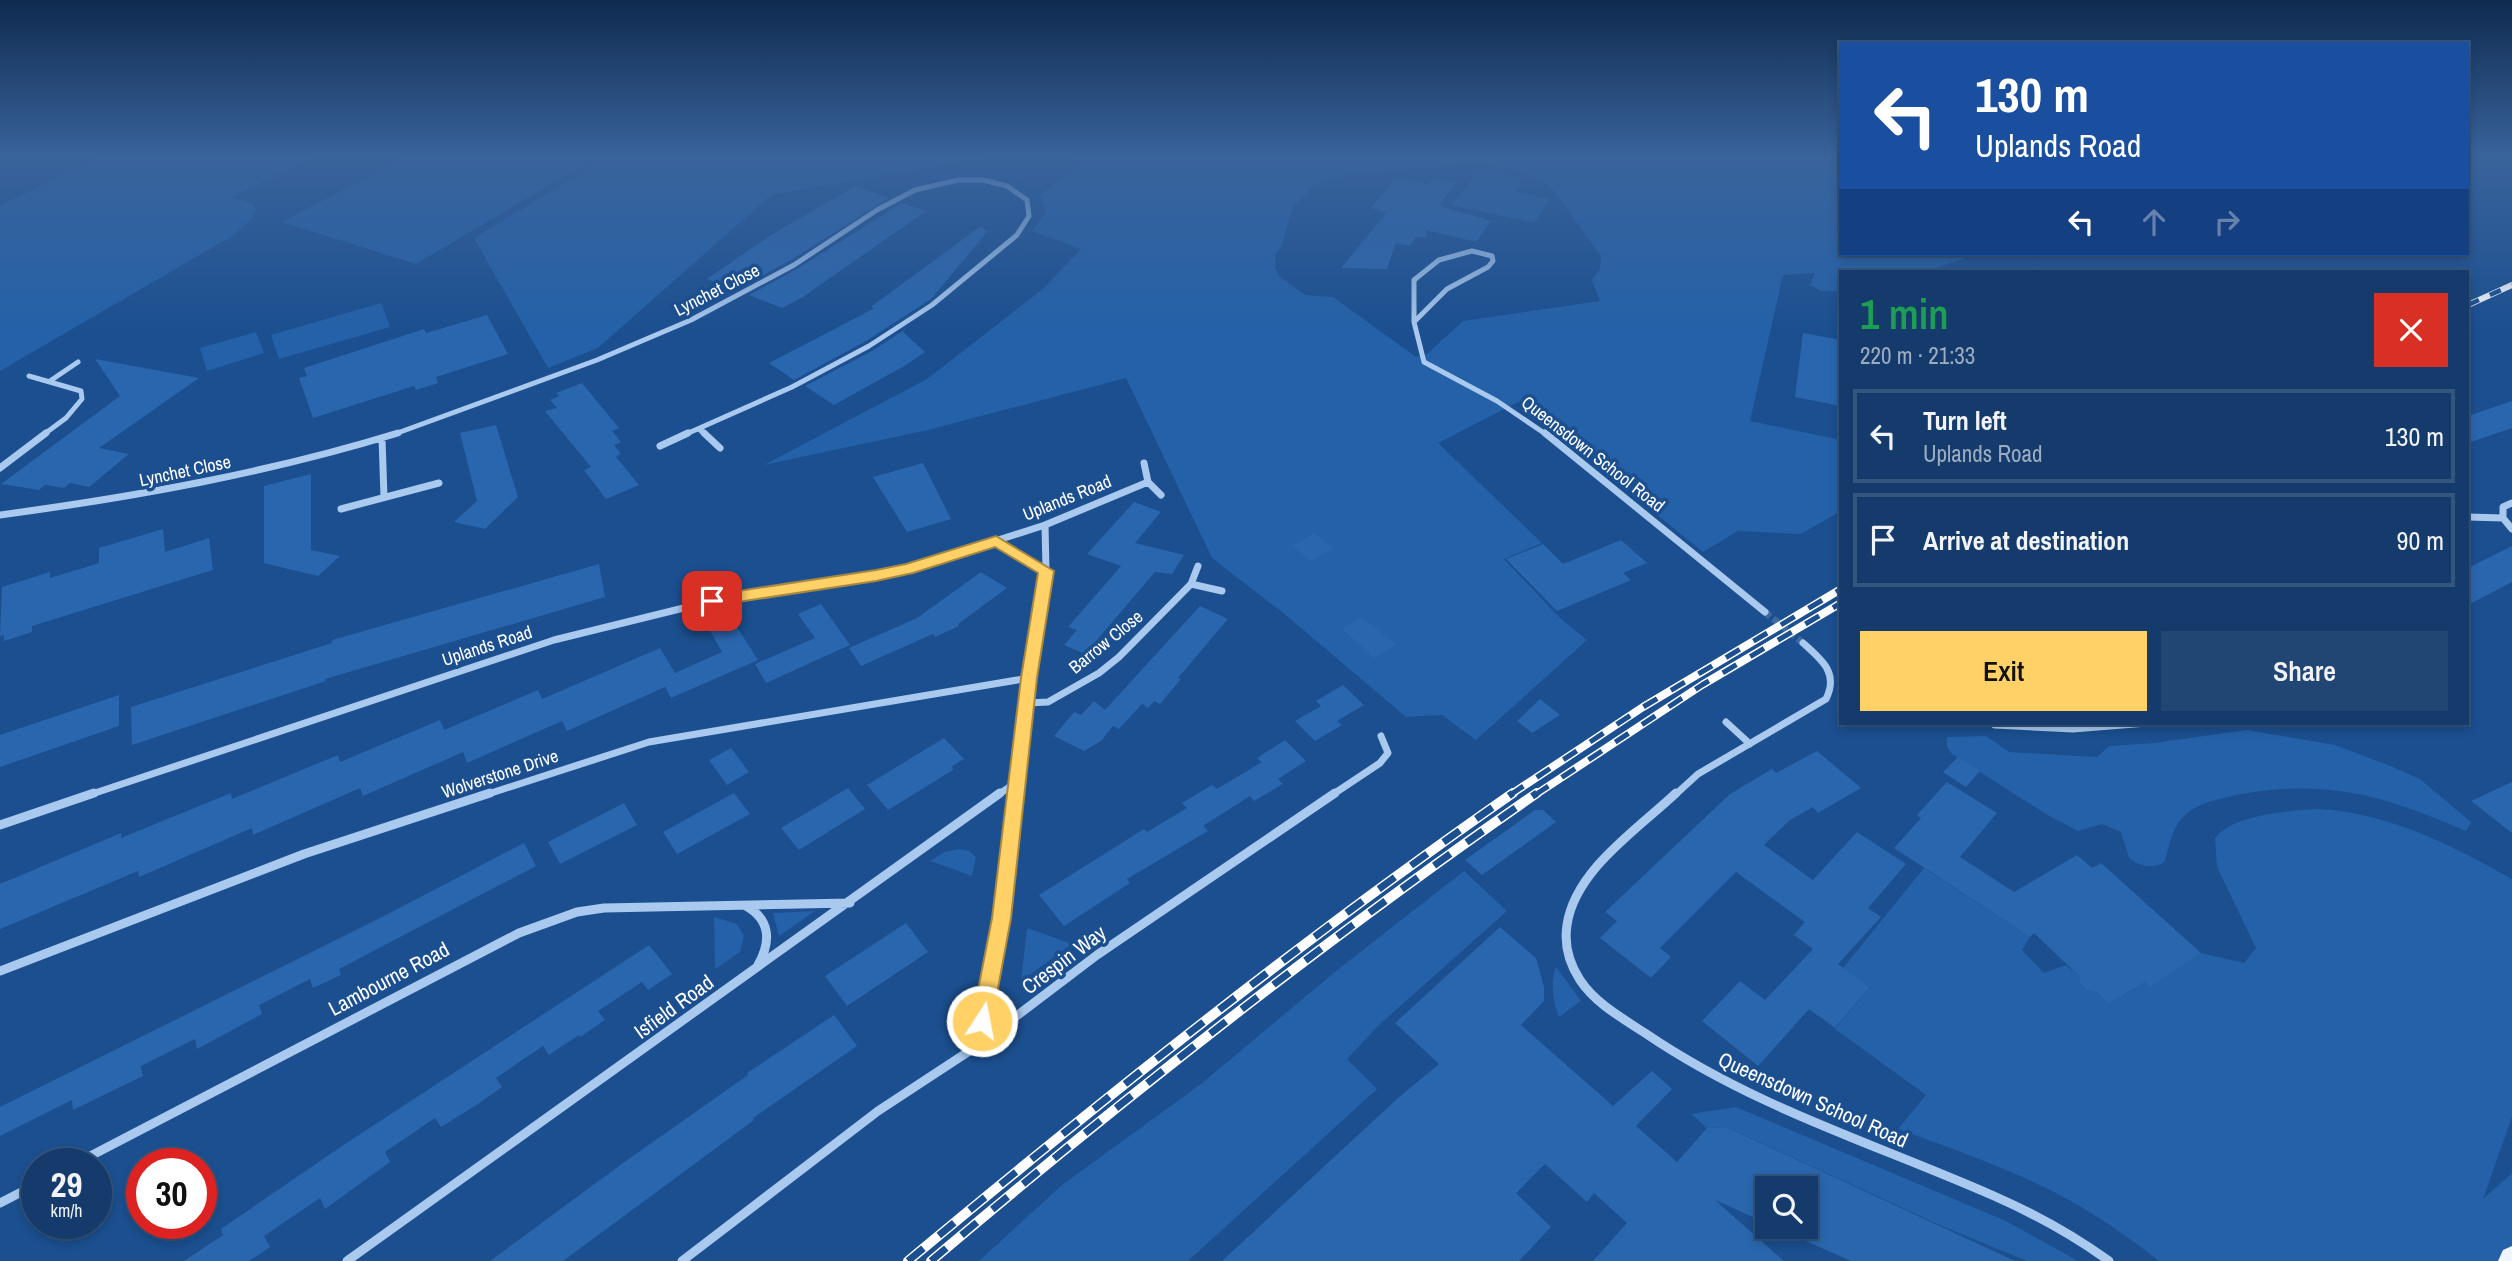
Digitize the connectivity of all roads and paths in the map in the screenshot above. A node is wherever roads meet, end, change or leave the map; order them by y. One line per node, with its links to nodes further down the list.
1 (869, 215): 8 (street, Lynchet Close)
2 (1029, 215): 7 (street, Lynchet Close)
3 (1414, 322): 3 (street, Queensdown School Road); 29 (street, Queensdown School Road)
4 (78, 362): 6 (street)
5 (29, 376): 6 (street)
6 (50, 381): 12 (street)
7 (699, 429): 9 (street, Lynchet Close); 10 (street)
8 (382, 438): 16 (street); 19 (street, Lynchet Close)
9 (660, 446)
10 (720, 448)
11 (1144, 463): 13 (street)
12 (0, 468)
13 (1148, 482): 15 (street); 22 (street, Uplands Road)
14 (439, 483): 16 (street)
15 (1161, 495)
16 (384, 497): 18 (street)
17 (2512, 503): 21 (street)
18 (341, 509)
19 (0, 515)
20 (2469, 517): 21 (street)
21 (2503, 518): 23 (street)
22 (1045, 525): 24 (street, Uplands Road); 26 (street)
23 (2512, 529)
24 (996, 541): 26 (street); 39 (street, Uplands Road)
25 (1198, 566): 27 (street, Barrow Close)
26 (1046, 571): 31 (street)
27 (1192, 584): 28 (street); 32 (street, Barrow Close)
28 (1222, 591)
29 (1765, 612)
30 (1803, 643): 37 (street, Queensdown School Road)
31 (1029, 678): 32 (street); 42 (street, Wolverstone Drive)
32 (1027, 703): 38 (street)
33 (1726, 722): 37 (street)
34 (1995, 725): 35 (street)
35 (2117, 725)
36 (1381, 736): 44 (street, Crespin Way)
37 (1751, 744): 50 (street, Queensdown School Road)
38 (1019, 780): 40 (street, Isfield Road); 44 (street)
39 (0, 825)
40 (850, 903): 41 (street, Lambourne Road); 43 (street, Isfield Road)
41 (742, 904): 43 (street); 45 (street, Lambourne Road)
42 (0, 971)
43 (753, 972): 48 (street, Isfield Road)
44 (977, 1046): 49 (street, Crespin Way)
45 (106, 1148)
46 (21, 1192): 47 (street)
47 (0, 1203)
48 (347, 1261)
49 (682, 1261)
50 (2109, 1261)

